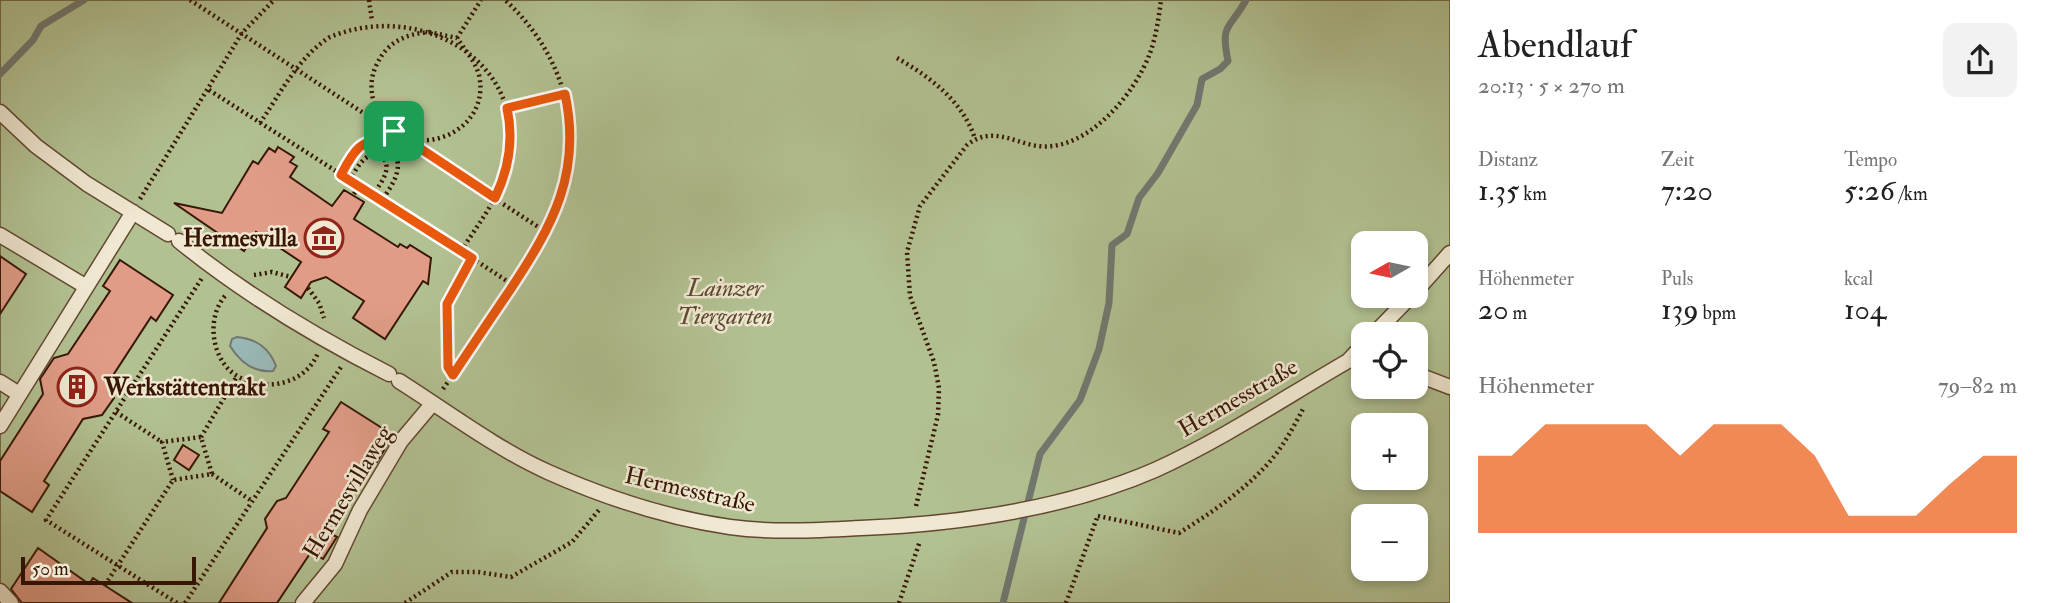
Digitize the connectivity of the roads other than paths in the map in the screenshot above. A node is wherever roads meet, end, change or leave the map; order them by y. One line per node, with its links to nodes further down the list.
1 (0, 112): 2 (lane)
2 (133, 212): 6 (lane); 16 (lane)
3 (0, 235): 6 (lane)
4 (1450, 253): 5 (lane)
5 (1428, 278)
6 (85, 286): 15 (lane)
7 (1399, 308): 8 (lane)
8 (1386, 322)
9 (1351, 358): 10 (lane, Hermesstraße)
10 (1348, 361): 11 (lane); 16 (lane, Hermesstraße)
11 (1351, 361)
12 (1428, 379): 14 (lane)
13 (1, 385): 15 (lane)
14 (1450, 387)
15 (19, 394): 17 (lane)
16 (433, 403): 20 (lane, Hermesvillaweg)
17 (0, 426)
18 (0, 591): 19 (lane)
19 (11, 603)
20 (303, 603)

